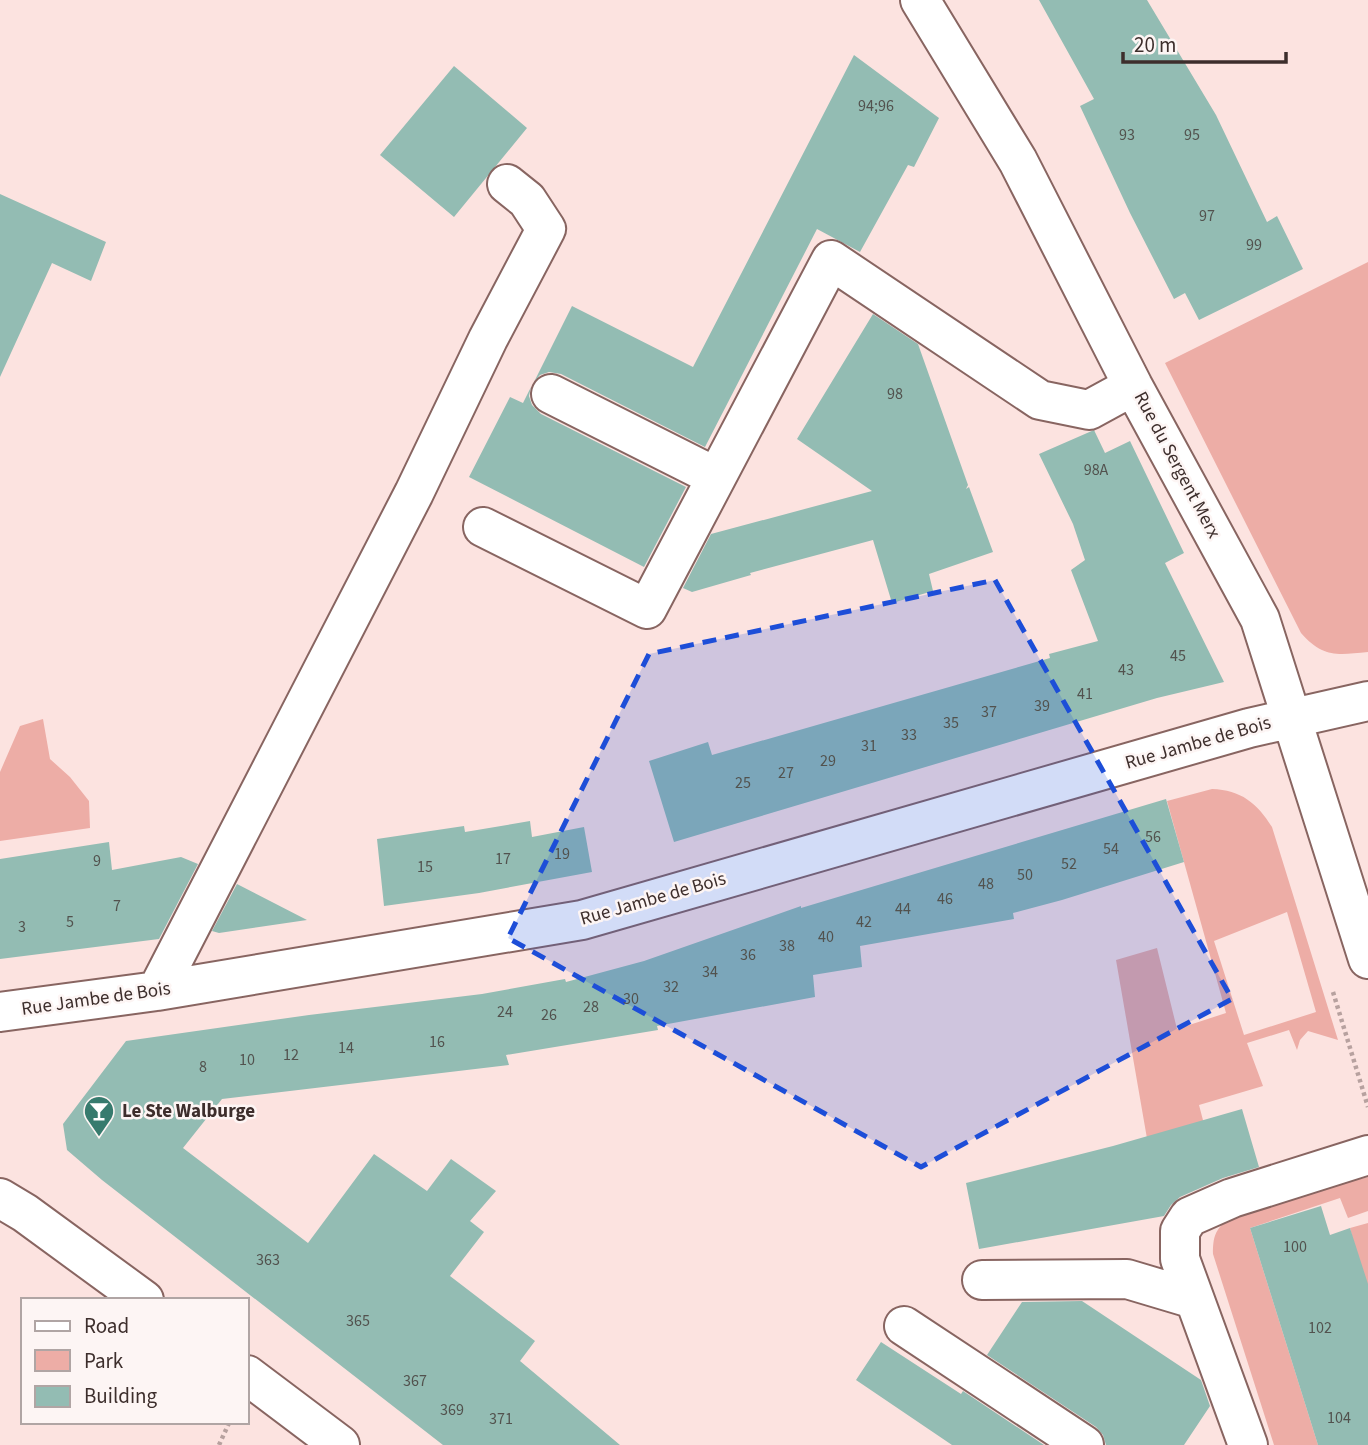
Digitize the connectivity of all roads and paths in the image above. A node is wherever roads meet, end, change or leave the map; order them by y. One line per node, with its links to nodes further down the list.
1 (920, 0): 3 (street, Rue du Sergent Merx)
2 (508, 184): 10 (street)
3 (1133, 386): 5 (street); 8 (street, Rue du Sergent Merx)
4 (551, 394): 5 (street)
5 (716, 477): 6 (street)
6 (483, 527)
7 (1368, 701): 8 (street, Rue Jambe de Bois)
8 (1291, 717): 9 (street, Rue du Sergent Merx); 10 (street, Rue Jambe de Bois)
9 (1368, 959)
10 (157, 991): 11 (street, Rue Jambe de Bois)
11 (0, 1012)
12 (1368, 1155): 16 (street)
13 (0, 1198): 15 (street)
14 (982, 1280): 16 (street)
15 (141, 1298)
16 (1194, 1299): 23 (street)
17 (904, 1326): 22 (street)
18 (248, 1376): 21 (street)
19 (228, 1424): 20 (path)
20 (219, 1445)
21 (340, 1445)
22 (1084, 1445)
23 (1248, 1445)

